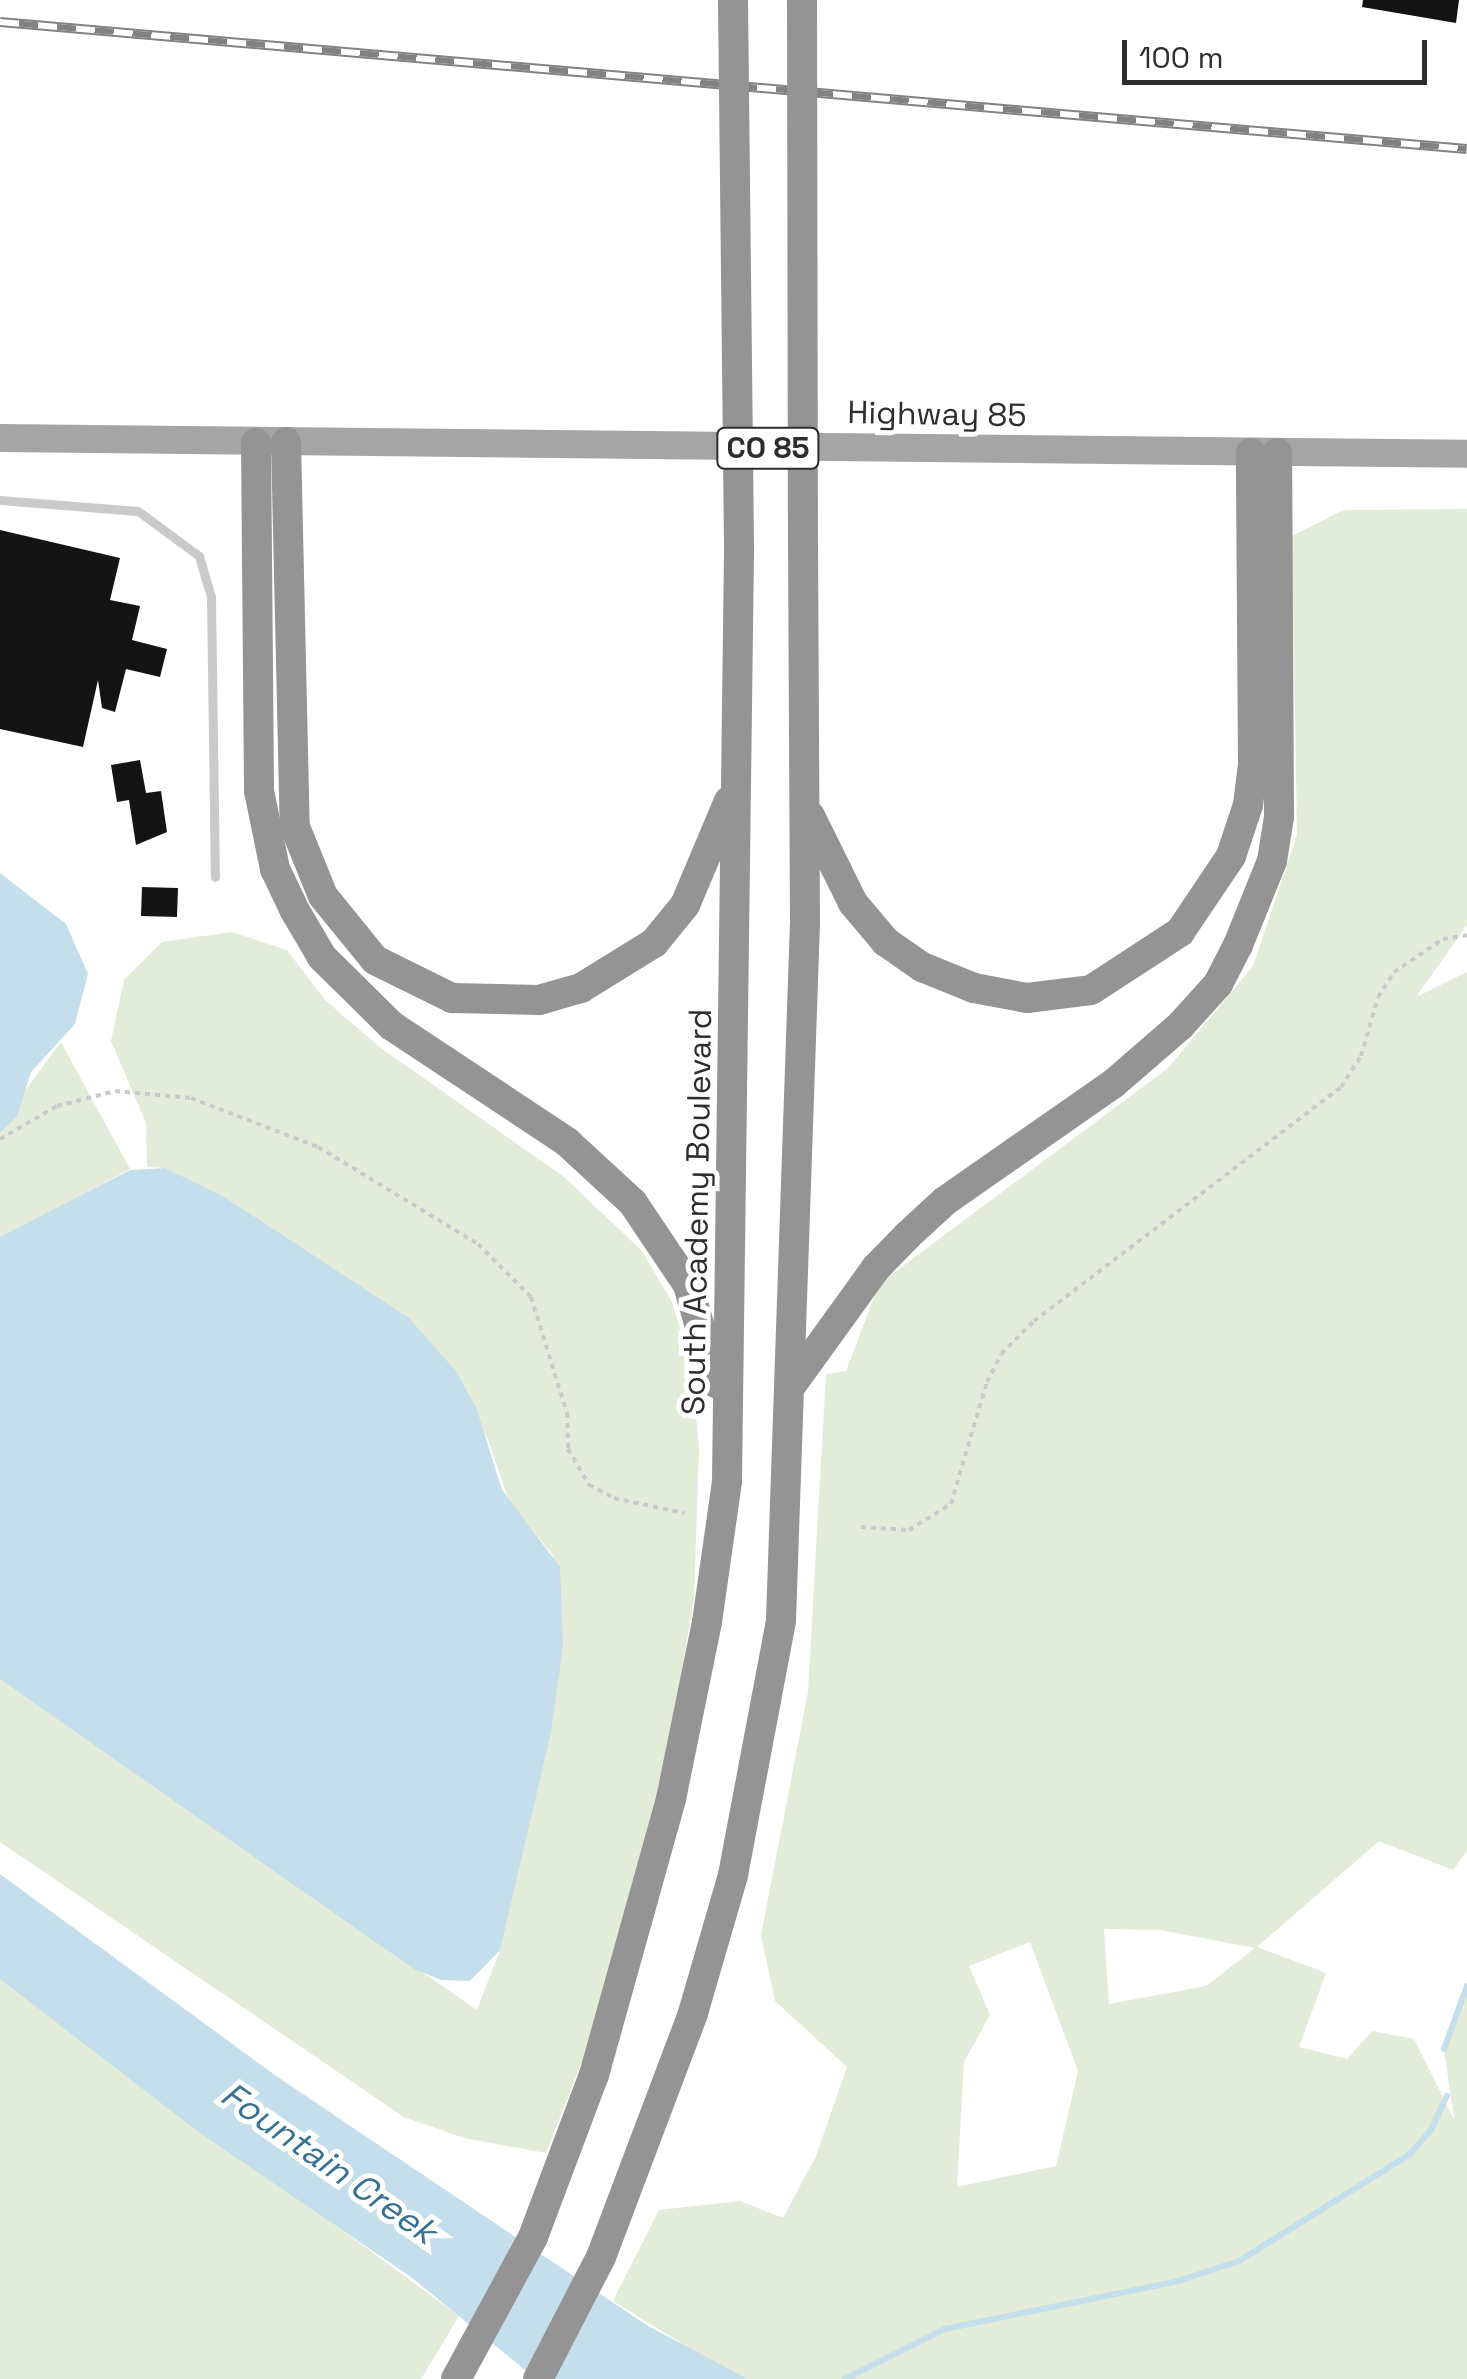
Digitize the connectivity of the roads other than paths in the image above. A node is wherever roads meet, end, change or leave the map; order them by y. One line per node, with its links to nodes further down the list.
1 (734, 0): 8 (highway, South Academy Boulevard, bridge)
2 (802, 0): 9 (highway, bridge)
3 (0, 438): 4 (main road, CO 85)
4 (271, 443): 5 (main road, Highway 85 / CO 85); 8 (highway); 12 (highway)
5 (1264, 453): 6 (main road, Highway 85 / CO 85); 9 (highway); 11 (highway)
6 (1467, 454)
7 (0, 500): 10 (lane)
8 (740, 760): 12 (highway, South Academy Boulevard)
9 (804, 804): 11 (highway)
10 (214, 878)
11 (794, 1383): 14 (highway)
12 (726, 1481): 13 (highway, South Academy Boulevard)
13 (456, 2379)
14 (538, 2379)

